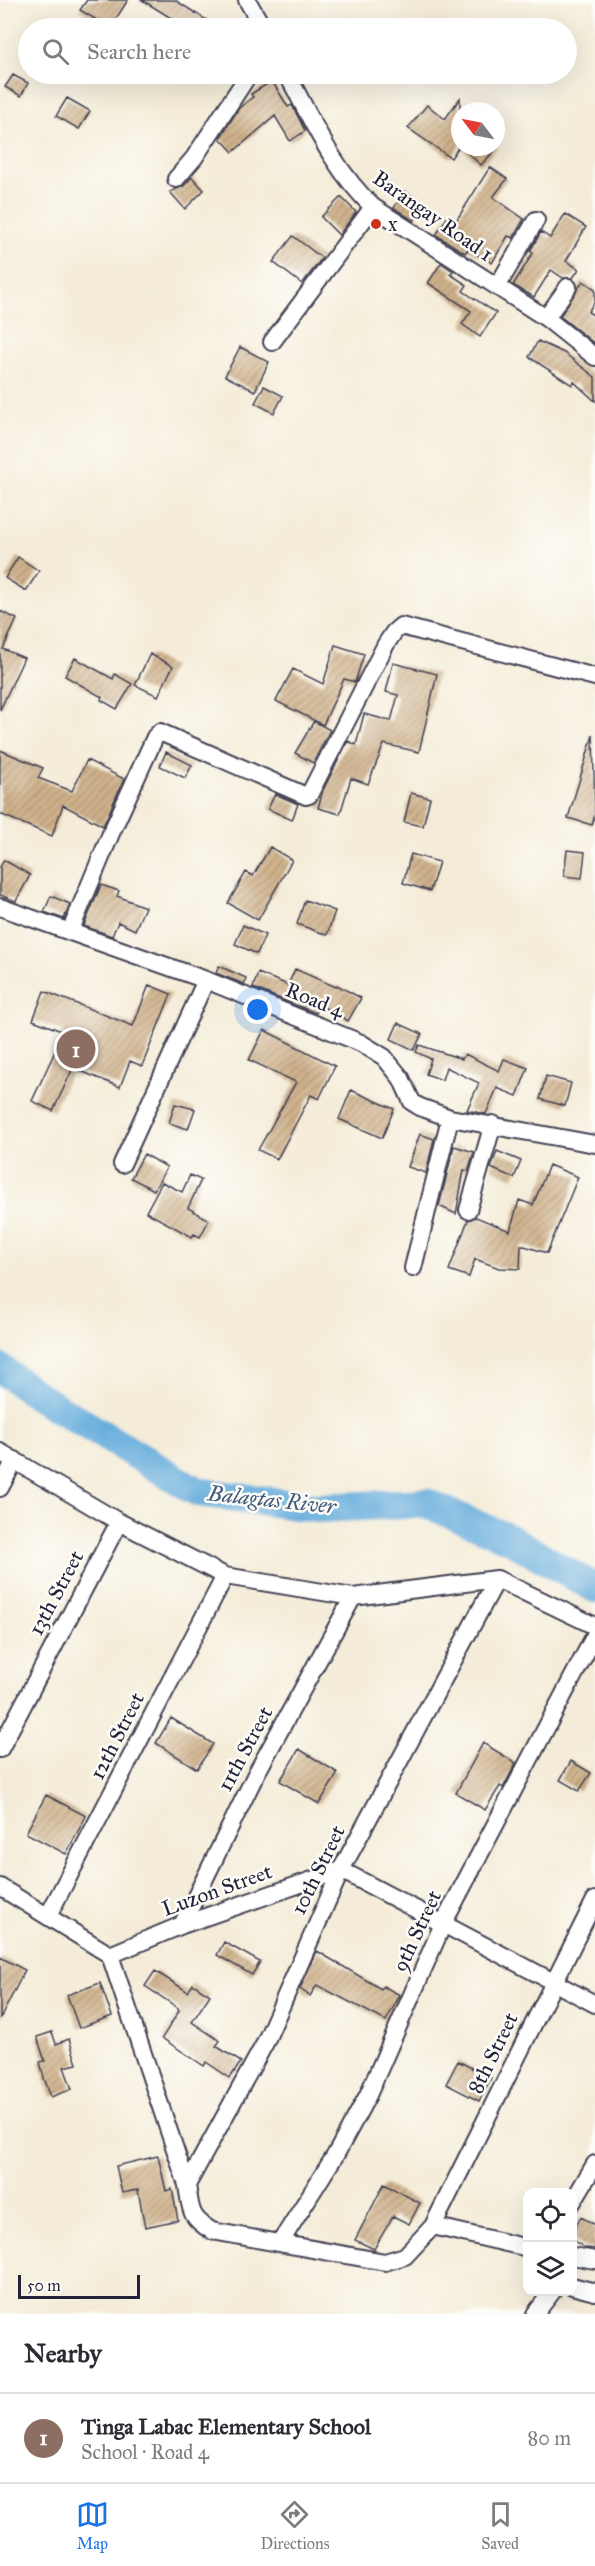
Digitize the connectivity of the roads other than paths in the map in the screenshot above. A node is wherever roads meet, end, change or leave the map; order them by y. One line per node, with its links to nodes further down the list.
1 (247, 0): 2 (street)
2 (257, 18)
3 (242, 84): 5 (street)
4 (292, 84): 6 (street, Barangay Road 1)
5 (176, 179)
6 (374, 207): 8 (street, Barangay Road 1); 11 (street)
7 (536, 220): 8 (street)
8 (497, 287): 10 (street, Barangay Road 1)
9 (568, 287): 10 (street)
10 (546, 318): 12 (street, Barangay Road 1)
11 (272, 342)
12 (595, 357)
13 (595, 677): 15 (street)
14 (0, 907): 15 (street, Road 4)
15 (70, 932): 16 (street, Road 4)
16 (206, 980): 17 (street, Road 4); 20 (street)
17 (450, 1118): 18 (street, Road 4); 22 (street)
18 (493, 1124): 19 (street, Road 4); 21 (street)
19 (595, 1144)
20 (122, 1164)
21 (468, 1210)
22 (413, 1268)
23 (7, 1456): 24 (street); 25 (street)
24 (0, 1488)
25 (119, 1522): 26 (street); 31 (street, 13th Street)
26 (225, 1576): 28 (street); 35 (street, 12th Street)
27 (497, 1579): 28 (street); 29 (street); 32 (street, 10th Street)
28 (353, 1597): 37 (street, 11th Street)
29 (595, 1626)
30 (595, 1635): 36 (street, 9th Street)
31 (0, 1749)
32 (341, 1870): 36 (street); 37 (street, Luzon Street); 42 (street, 10th Street)
33 (0, 1887): 35 (street)
34 (595, 1900): 39 (street, 8th Street)
35 (48, 1916): 38 (street)
36 (443, 1924): 39 (street); 45 (street, 9th Street)
37 (182, 1925): 38 (street, Luzon Street)
38 (110, 1955): 42 (street, 8th Street)
39 (553, 1983): 40 (street); 44 (street, 8th Street)
40 (595, 2004)
41 (595, 2164): 43 (street)
42 (187, 2185): 45 (street, 8th Street)
43 (577, 2196)
44 (433, 2226): 45 (street, 8th Street); 46 (street)
45 (280, 2243)
46 (523, 2247)
47 (577, 2257): 48 (street)
48 (595, 2260)
49 (577, 2287): 50 (street)
50 (595, 2292)
51 (549, 2296): 52 (street)
52 (535, 2314)

